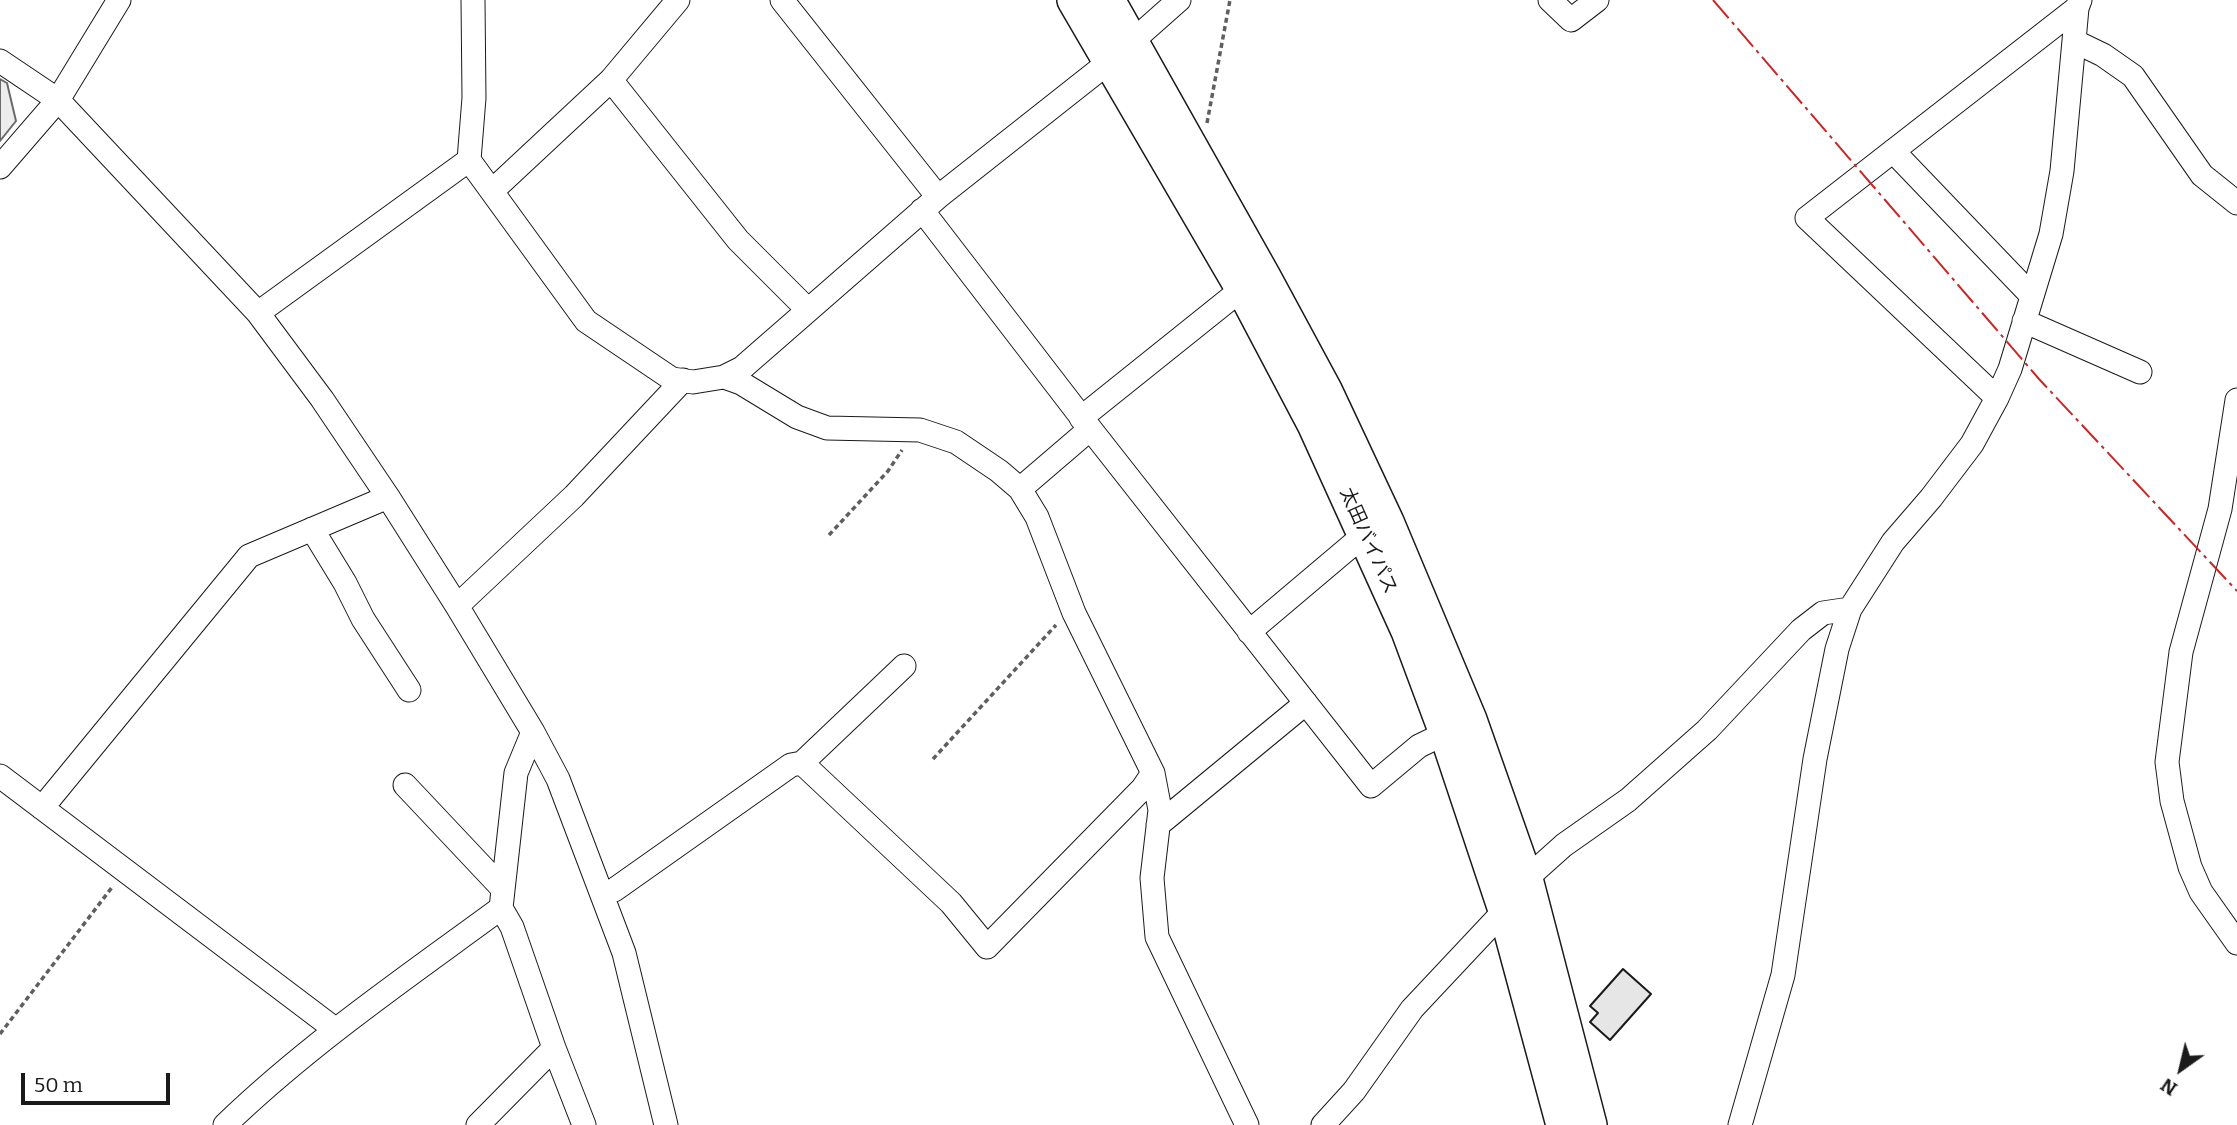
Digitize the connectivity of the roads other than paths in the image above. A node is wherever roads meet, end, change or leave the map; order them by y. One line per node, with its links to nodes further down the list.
1 (119, 0): 15 (street)
2 (473, 0): 17 (street)
3 (678, 0): 14 (street)
4 (782, 0): 20 (street)
5 (1074, 0): 12 (highway, 太田バイパス)
6 (1108, 0): 12 (highway, 太田バイパス)
7 (1179, 0): 12 (street)
8 (1550, 0): 9 (street)
9 (1597, 0)
10 (2078, 4): 11 (street); 16 (street)
11 (2074, 41): 21 (street); 23 (street)
12 (1120, 51): 20 (street); 22 (highway, 太田バイパス); 52 (highway, 太田バイパス)
13 (0, 61): 15 (street)
14 (611, 80): 19 (street); 24 (street)
15 (58, 100): 18 (street); 25 (street)
16 (1893, 151): 23 (street); 30 (street)
17 (469, 160): 19 (street); 25 (street)
18 (0, 167)
19 (492, 191): 29 (street)
20 (930, 203): 24 (street); 32 (street)
21 (2237, 203)
22 (1242, 289): 32 (street); 37 (highway, 太田バイパス)
23 (2032, 296): 26 (street)
24 (808, 310): 28 (street)
25 (258, 313): 35 (street)
26 (2024, 321): 27 (street); 30 (street)
27 (2140, 372)
28 (724, 377): 29 (street); 34 (street)
29 (683, 380): 38 (street)
30 (1997, 398): 39 (street)
31 (2237, 400): 33 (street)
32 (1086, 424): 34 (street); 40 (street)
33 (2234, 440): 56 (street)
34 (1020, 489): 47 (street)
35 (388, 497): 36 (street); 38 (street)
36 (312, 529): 42 (street); 50 (street)
37 (1365, 534): 40 (street); 45 (highway, 太田バイパス)
38 (457, 606): 44 (street)
39 (1850, 609): 52 (street); 67 (street)
40 (1249, 632): 43 (street)
41 (904, 666): 46 (street)
42 (409, 690)
43 (1306, 703): 45 (street); 51 (street)
44 (533, 732): 53 (street); 54 (street)
45 (1446, 733): 55 (highway, 太田バイパス)
46 (802, 763): 47 (street); 53 (street)
47 (1153, 773): 51 (street)
48 (0, 776): 50 (street)
49 (405, 785): 54 (street)
50 (42, 808): 57 (street)
51 (1158, 825): 63 (street)
52 (1526, 879): 55 (street); 66 (highway, 太田バイパス)
53 (603, 892): 59 (street)
54 (502, 899): 57 (street); 58 (street)
55 (1505, 911): 64 (street); 65 (highway, 太田バイパス)
56 (2237, 943)
57 (336, 1031): 60 (street)
58 (554, 1048): 61 (street); 62 (street)
59 (662, 1123)
60 (225, 1125)
61 (478, 1125)
62 (584, 1125)
63 (1247, 1125)
64 (1323, 1125)
65 (1563, 1125)
66 (1590, 1125)
67 (1740, 1125)

